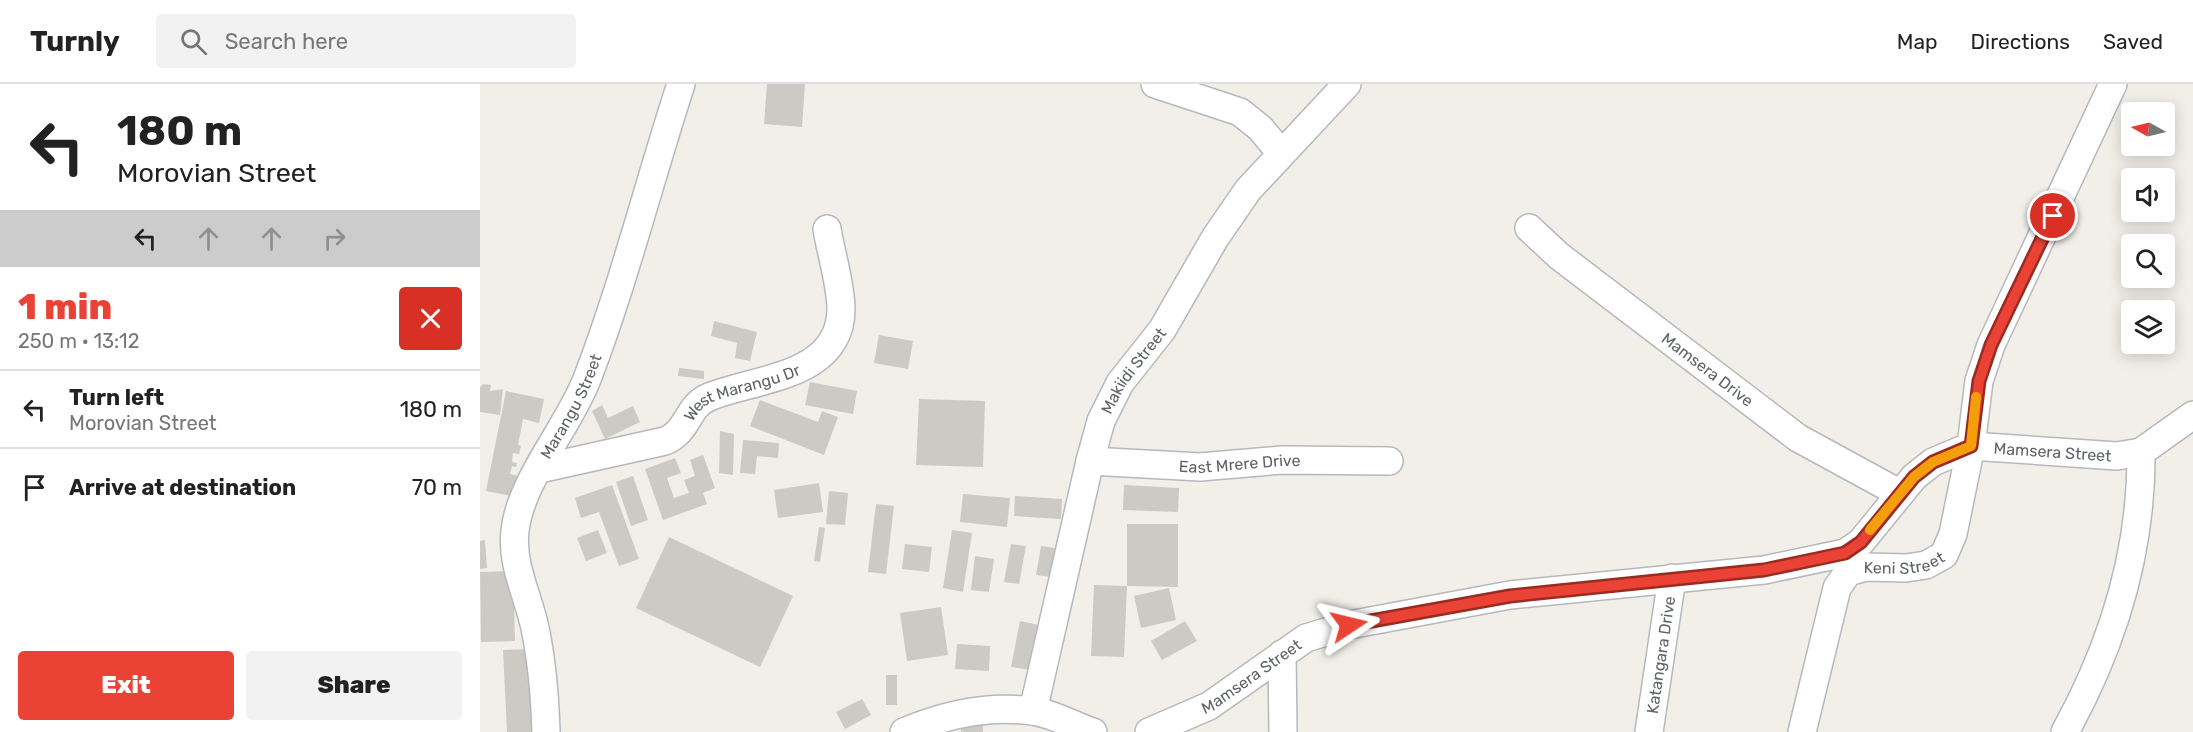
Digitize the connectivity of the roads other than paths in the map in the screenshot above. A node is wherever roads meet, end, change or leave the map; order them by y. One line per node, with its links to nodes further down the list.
1 (681, 84): 13 (street, Marangu Street)
2 (1155, 84): 5 (street)
3 (1347, 84): 5 (street, Makiidi Street)
4 (2113, 84): 9 (street)
5 (1281, 153): 11 (street, Makiidi Street)
6 (827, 228): 13 (street, West Marangu Dr)
7 (1529, 228): 14 (street, Mamsera Drive)
8 (2193, 415): 10 (street, Mamsera Street)
9 (1971, 446): 10 (street, Mamsera Street); 14 (street, Mamsera Street); 24 (street, Keni Street)
10 (2141, 452): 25 (street)
11 (1090, 461): 12 (street, East Mrere Drive); 17 (street, Makiidi Street)
12 (1389, 461)
13 (540, 469): 18 (street, Marangu Street)
14 (1899, 492): 15 (street, Mamsera Street)
15 (1672, 578): 16 (street, Mamsera Street); 23 (street, Katangara Drive)
16 (1282, 654): 21 (street, Mamsera Street); 22 (street)
17 (1033, 711): 19 (street); 20 (street)
18 (546, 732)
19 (904, 732)
20 (1093, 732)
21 (1149, 732)
22 (1283, 732)
23 (1649, 732)
24 (1802, 732)
25 (2065, 732)

